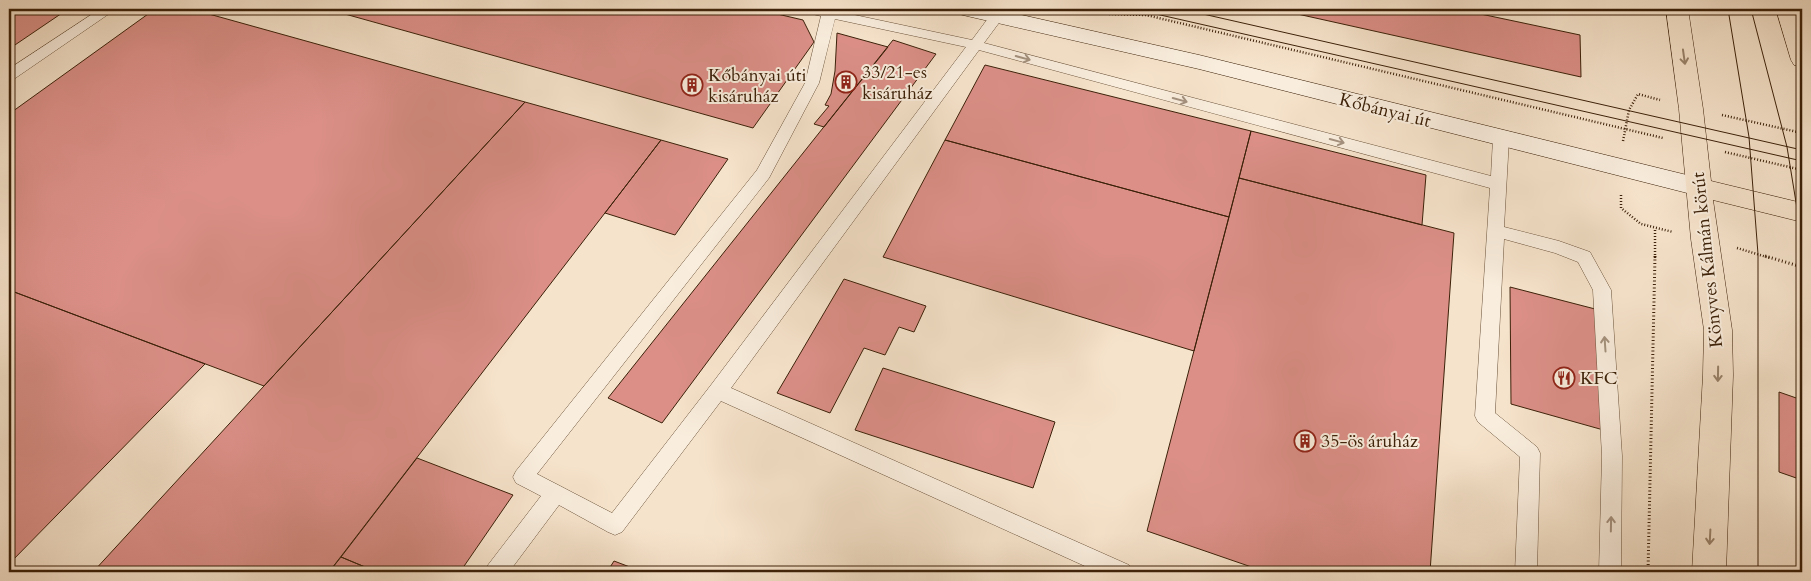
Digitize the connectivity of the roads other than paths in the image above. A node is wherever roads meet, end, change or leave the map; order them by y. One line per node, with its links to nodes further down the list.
1 (109, 9): 10 (lane)
2 (809, 9): 6 (lane)
3 (967, 9): 7 (main road, Kőbányai út)
4 (1677, 9): 13 (main road, Könyves Kálmán körút, one-way to 13)
5 (1787, 9): 9 (main road)
6 (829, 11): 8 (lane); 17 (lane)
7 (996, 16): 8 (lane); 11 (main road, Kőbányai út)
8 (976, 46): 12 (lane, one-way to 12); 16 (lane)
9 (1802, 60)
10 (9, 76)
11 (1501, 139): 12 (lane); 13 (main road, Kőbányai út)
12 (1498, 184): 15 (lane)
13 (1699, 187): 14 (main road, Kőbányai út); 22 (main road, Könyves Kálmán körút, one-way to 22)
14 (1802, 212)
15 (1496, 231): 20 (lane); 21 (lane, one-way to 15)
16 (718, 391): 17 (lane); 19 (lane)
17 (556, 493): 18 (lane)
18 (496, 572)
19 (1121, 572)
20 (1526, 572)
21 (1610, 572)
22 (1708, 572)

